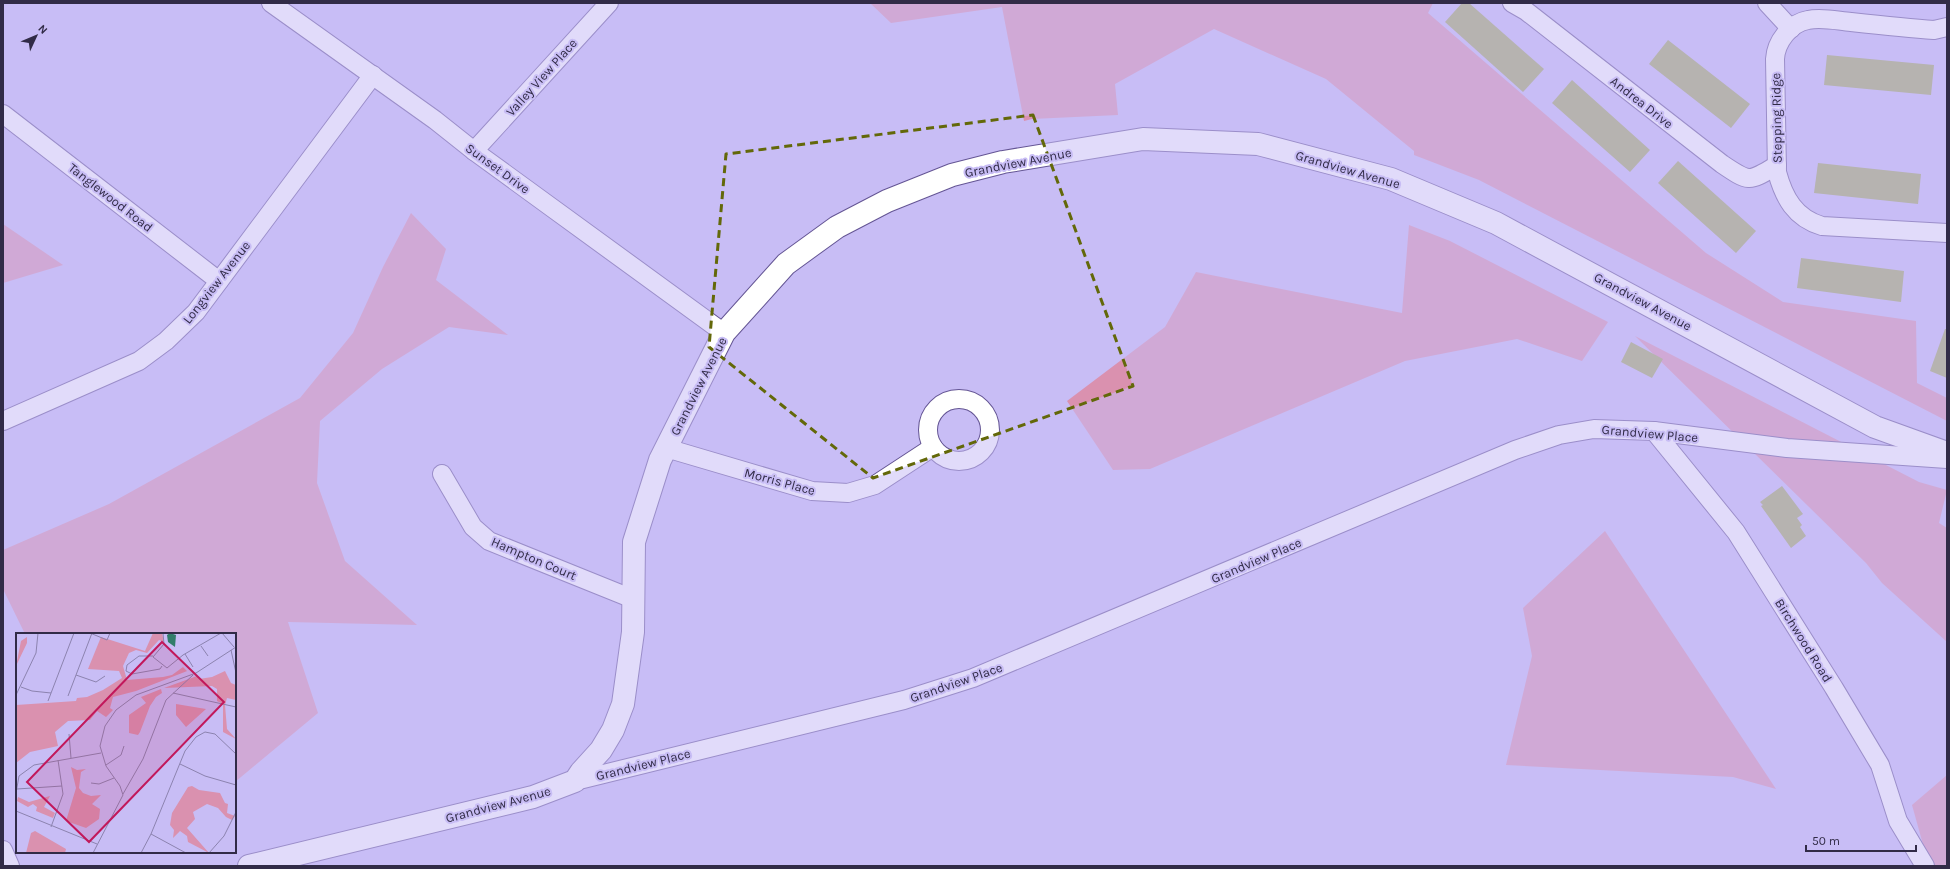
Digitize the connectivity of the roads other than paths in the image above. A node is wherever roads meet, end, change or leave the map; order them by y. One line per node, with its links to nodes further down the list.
1 (271, 3): 7 (street, Sunset Drive)
2 (609, 3): 9 (street, Valley View Place)
3 (1512, 3): 10 (street, Andrea Drive)
4 (1767, 3): 6 (street)
5 (1947, 27): 6 (street, Stepping Ridge)
6 (1791, 30): 10 (street, Stepping Ridge)
7 (373, 75): 9 (street, Sunset Drive); 12 (street, Longview Avenue)
8 (3, 114): 12 (street, Tanglewood Road)
9 (474, 151): 13 (street, Sunset Drive)
10 (1777, 166): 11 (street, Stepping Ridge)
11 (1947, 233)
12 (219, 281): 14 (street, Longview Avenue)
13 (724, 333): 17 (main road, Grandview Avenue); 18 (main road, Grandview Avenue)
14 (3, 421)
15 (1654, 430): 19 (street, Grandview Place); 22 (street, Grandview Place); 26 (street, Birchwood Road)
16 (933, 447): 17 (street, Morris Place)
17 (666, 448): 21 (main road, Grandview Avenue)
18 (1947, 454)
19 (1947, 459)
20 (442, 474): 21 (street, Hampton Court)
21 (633, 599): 22 (main road, Grandview Avenue)
22 (575, 782): 25 (main road, Grandview Avenue)
23 (3, 850): 24 (street)
24 (10, 866)
25 (249, 866)
26 (1925, 866)

